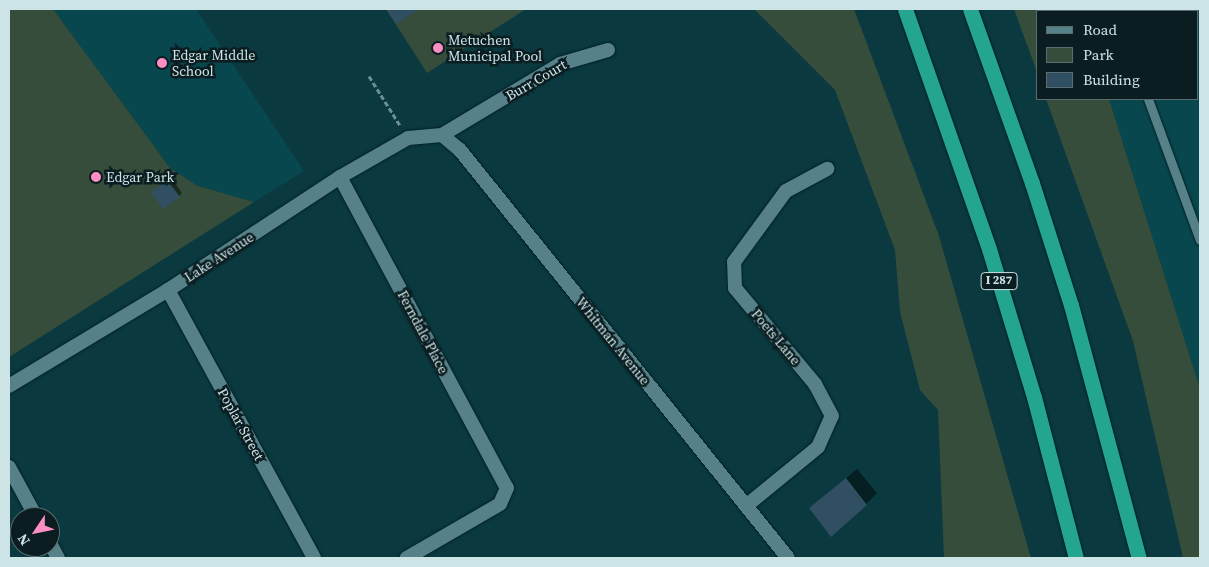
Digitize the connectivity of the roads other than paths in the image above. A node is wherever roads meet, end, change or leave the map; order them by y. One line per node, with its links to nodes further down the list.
1 (905, 9): 17 (highway, I 287)
2 (970, 9): 18 (highway)
3 (608, 50): 5 (street, Burr Court)
4 (1148, 100): 8 (lane)
5 (437, 134): 7 (street, Lake Avenue); 12 (street, Whitman Avenue)
6 (827, 169): 12 (street, Poets Lane)
7 (340, 176): 9 (street, Lake Avenue); 15 (street, Ferndale Place)
8 (1200, 240)
9 (168, 290): 10 (street, Lake Avenue); 14 (street, Poplar Street)
10 (9, 386)
11 (9, 466): 13 (street)
12 (746, 506): 16 (street, Whitman Avenue)
13 (31, 507)
14 (314, 558)
15 (407, 558)
16 (788, 558)
17 (1076, 558)
18 (1139, 558)

